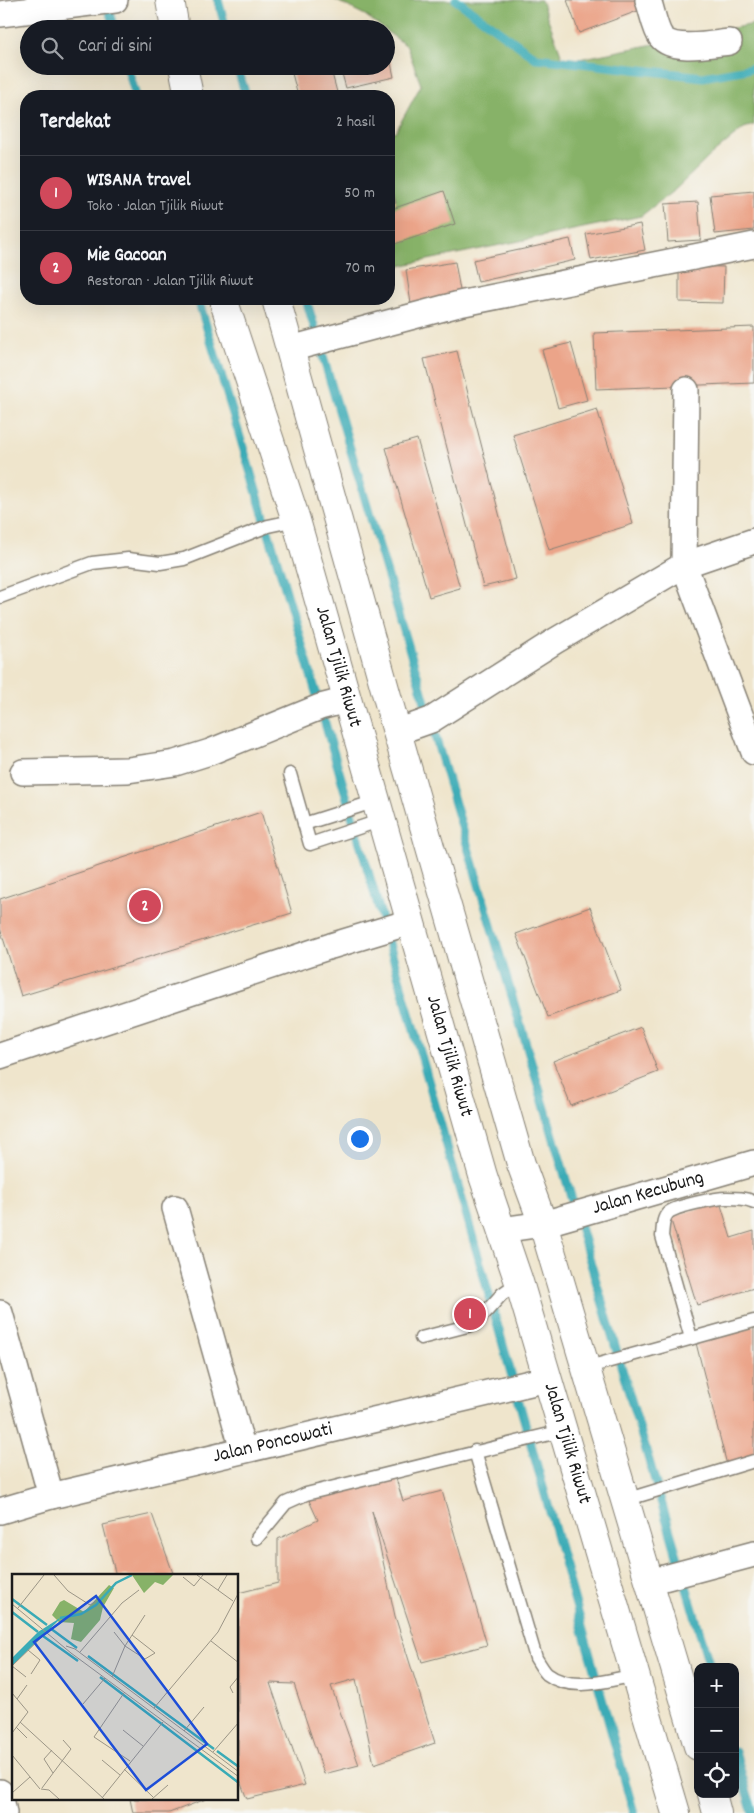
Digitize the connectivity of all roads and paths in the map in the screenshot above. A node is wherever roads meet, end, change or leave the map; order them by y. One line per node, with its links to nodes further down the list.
1 (115, 0): 4 (street)
2 (170, 0): 5 (highway)
3 (648, 0): 6 (street)
4 (0, 14)
5 (174, 20)
6 (729, 42)
7 (185, 75): 8 (highway)
8 (189, 90)
9 (754, 244): 12 (street)
10 (225, 305): 14 (highway, Jalan Tjilik Riwut)
11 (278, 305): 12 (highway, Jalan Tjilik Riwut)
12 (290, 349): 19 (highway, Jalan Tjilik Riwut)
13 (686, 390): 16 (street)
14 (296, 520): 17 (lane); 18 (highway, Jalan Tjilik Riwut)
15 (754, 541): 16 (street)
16 (684, 565): 19 (street); 20 (street)
17 (0, 597)
18 (347, 700): 21 (street); 23 (highway, Jalan Tjilik Riwut)
19 (397, 732): 30 (highway, Jalan Tjilik Riwut)
20 (754, 752)
21 (23, 772)
22 (290, 774): 24 (lane)
23 (379, 810): 24 (lane); 24 (lane); 25 (highway, Jalan Tjilik Riwut)
24 (304, 824)
25 (410, 922): 26 (street); 31 (highway, Jalan Tjilik Riwut)
26 (0, 1056)
27 (754, 1163): 30 (street, Jalan Kecubung)
28 (754, 1202): 36 (lane)
29 (175, 1208): 40 (street)
30 (543, 1224): 31 (street, Jalan Kecubung); 37 (highway, Jalan Tjilik Riwut)
31 (501, 1230): 32 (highway, Jalan Tjilik Riwut)
32 (519, 1282): 35 (lane); 38 (highway, Jalan Tjilik Riwut)
33 (0, 1313): 43 (street)
34 (754, 1321): 36 (lane)
35 (421, 1338)
36 (691, 1338): 37 (lane)
37 (585, 1368): 44 (highway, Jalan Tjilik Riwut)
38 (547, 1379): 39 (highway, Jalan Tjilik Riwut); 40 (street, Jalan Poncowati)
39 (562, 1431): 41 (lane); 49 (highway, Jalan Tjilik Riwut)
40 (243, 1450): 43 (street, Jalan Poncowati)
41 (475, 1451): 46 (lane); 49 (lane)
42 (754, 1461): 44 (lane)
43 (51, 1496): 45 (street, Jalan Poncowati)
44 (625, 1500): 48 (highway, Jalan Tjilik Riwut)
45 (0, 1511)
46 (257, 1538)
47 (754, 1554): 48 (street)
48 (649, 1582): 50 (highway, Jalan Tjilik Riwut)
49 (636, 1675): 54 (highway, Jalan Tjilik Riwut)
50 (694, 1733)
51 (0, 1792): 53 (street)
52 (713, 1798): 55 (highway)
53 (4, 1813)
54 (676, 1813)
55 (717, 1813)

